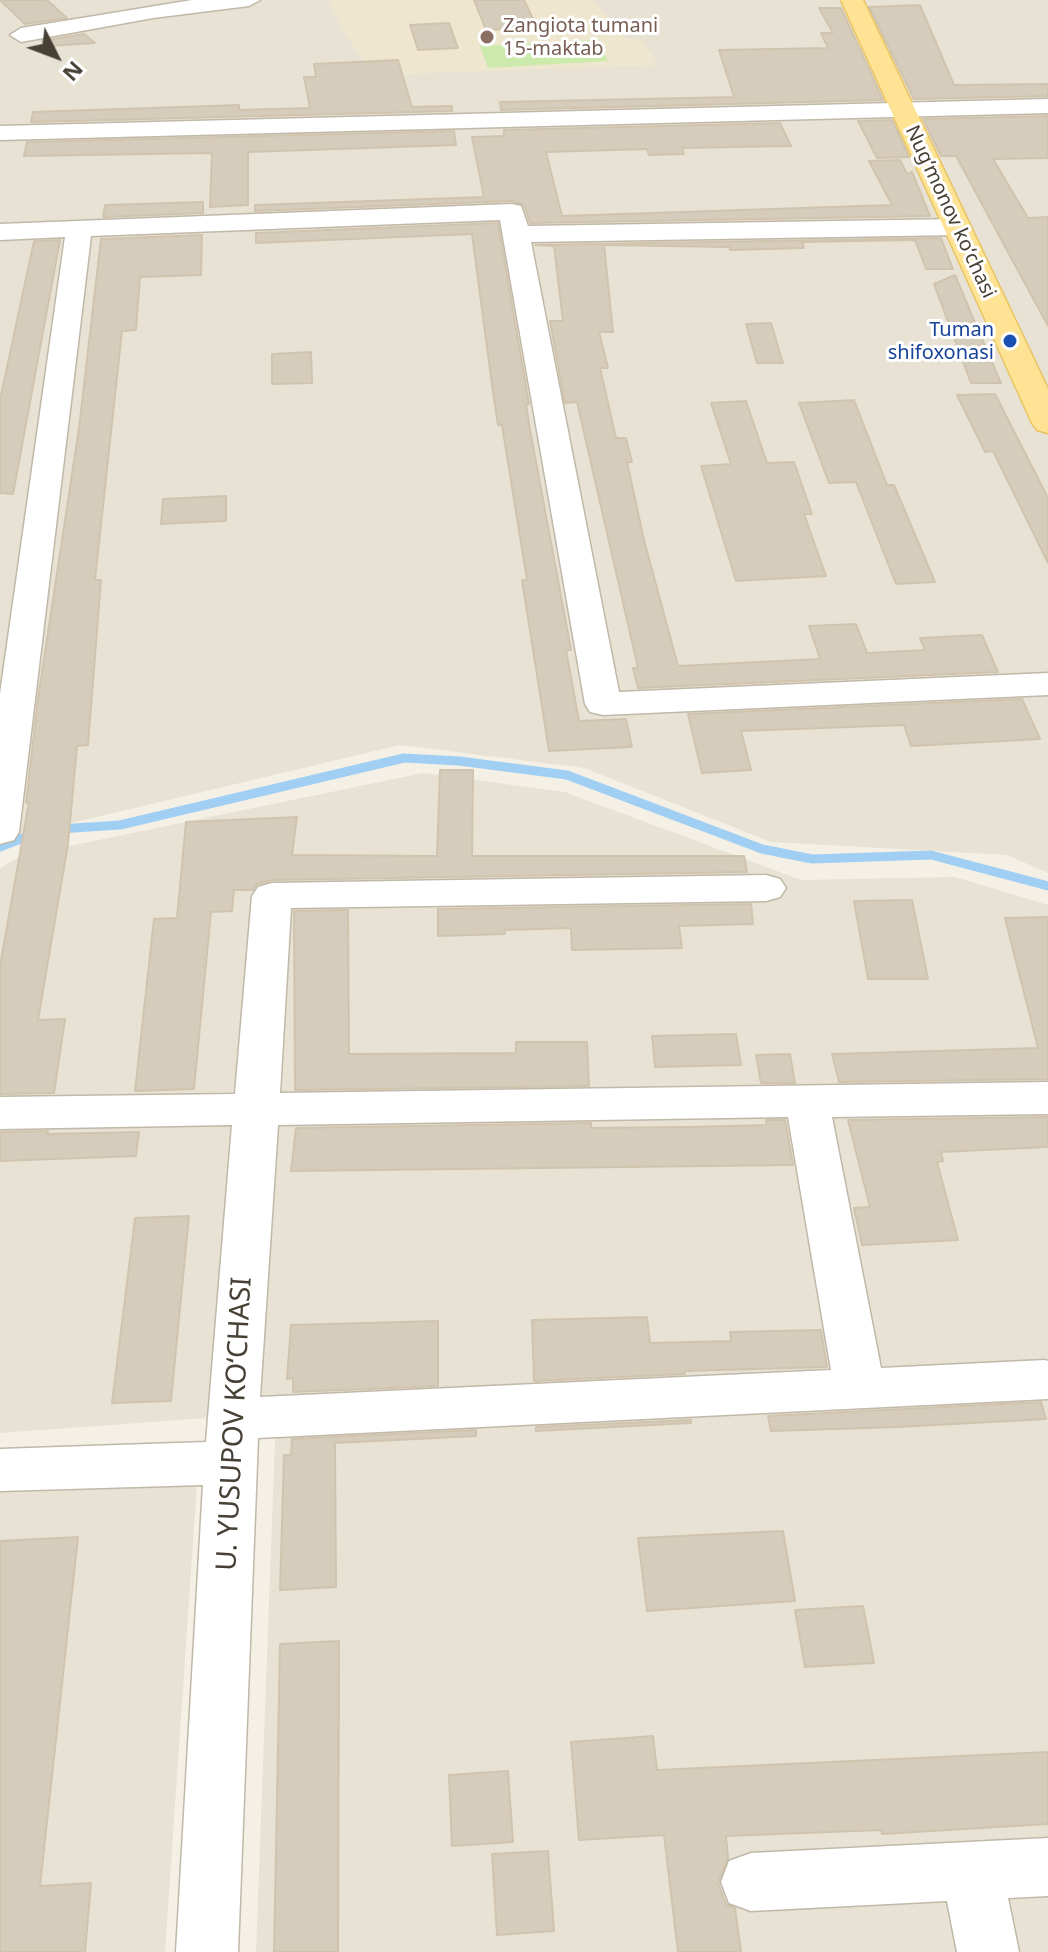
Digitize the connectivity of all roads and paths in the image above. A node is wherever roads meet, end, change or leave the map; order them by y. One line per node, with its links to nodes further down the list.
1 (249, 0): 3 (street)
2 (852, 0): 5 (main road, Nugʻmonov koʻchasi)
3 (21, 35)
4 (1048, 106): 5 (street)
5 (901, 110): 6 (street); 7 (main road, Nugʻmonov koʻchasi)
6 (0, 133)
7 (958, 227): 10 (street); 11 (main road, Nugʻmonov koʻchasi)
8 (79, 229): 9 (street); 10 (street); 14 (street)
9 (0, 232)
10 (516, 234): 13 (street)
11 (1038, 382): 12 (main road, Nugʻmonov koʻchasi)
12 (1048, 423)
13 (1048, 684)
14 (0, 828)
15 (766, 888): 18 (street, U. YUSUPOV KO‘CHASI)
16 (1048, 1098): 17 (street)
17 (807, 1101): 18 (street); 21 (street)
18 (256, 1108): 19 (street); 22 (street, U. YUSUPOV KO‘CHASI)
19 (0, 1113)
20 (1045, 1380): 21 (street)
21 (860, 1389): 22 (street)
22 (232, 1441): 23 (street); 27 (street, U. YUSUPOV KO‘CHASI)
23 (0, 1470)
24 (1048, 1867): 25 (street)
25 (972, 1872): 26 (street); 28 (street)
26 (751, 1882)
27 (207, 1952)
28 (988, 1952)

